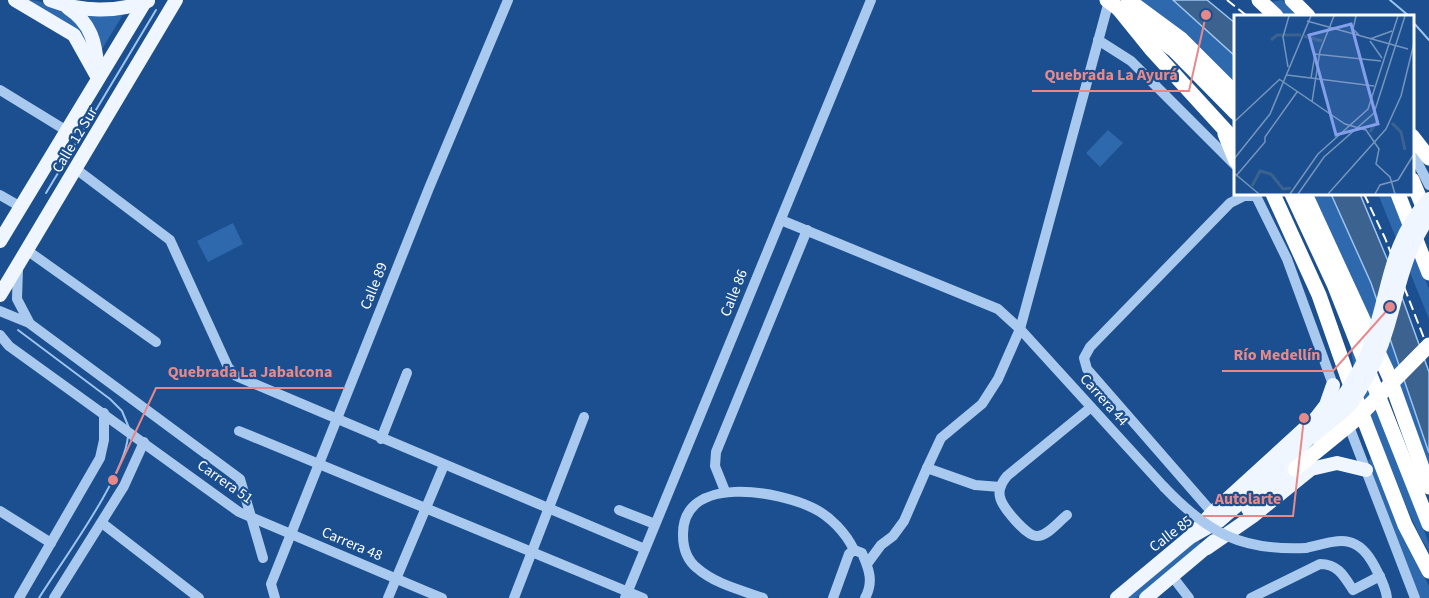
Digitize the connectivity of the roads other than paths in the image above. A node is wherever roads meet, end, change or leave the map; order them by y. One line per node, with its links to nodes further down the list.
1 (15, 0): 9 (main road)
2 (176, 0): 22 (main road, Calle 12 Sur)
3 (508, 0): 52 (street, Calle 89)
4 (872, 0): 33 (street, Calle 86)
5 (147, 1): 6 (main road); 9 (main road, Calle 12 Sur)
6 (56, 2): 9 (main road)
7 (1116, 2): 8 (street); 11 (highway); 12 (highway); 13 (highway)
8 (1098, 40): 20 (street); 43 (street)
9 (98, 78): 14 (main road, Calle 12 Sur)
10 (0, 90): 14 (street)
11 (1234, 92)
12 (1234, 111)
13 (1222, 126): 16 (highway); 18 (highway)
14 (67, 130): 32 (main road, Calle 12 Sur)
15 (1414, 137): 19 (highway)
16 (1234, 140)
17 (1414, 154): 24 (street)
18 (1234, 156)
19 (1429, 159)
20 (1234, 164)
21 (1414, 168): 31 (highway)
22 (76, 169): 37 (main road, Calle 12 Sur); 52 (street)
23 (1414, 182): 34 (highway)
24 (1429, 185)
25 (0, 195): 32 (street)
26 (1256, 195): 48 (street); 71 (street, Carrera 44)
27 (1274, 195): 85 (highway)
28 (1292, 195): 75 (highway)
29 (1305, 195): 62 (highway)
30 (1398, 195): 39 (highway)
31 (1429, 200): 65 (main road, bridge)
32 (21, 207): 36 (main road, Calle 12 Sur)
33 (781, 220): 35 (street, Carrera 44); 74 (street, Calle 86)
34 (1429, 220): 60 (main road, bridge)
35 (807, 230): 43 (street, Carrera 44); 64 (street)
36 (0, 241)
37 (28, 251): 38 (main road, Calle 12 Sur); 45 (street)
38 (18, 268): 40 (main road, Calle 12 Sur); 42 (street)
39 (1429, 273)
40 (0, 295)
41 (0, 311): 42 (street, Carrera 51)
42 (29, 322): 72 (street, Carrera 51)
43 (1020, 329): 49 (street, Carrera 44); 59 (street)
44 (0, 335): 50 (street, Carrera 51)
45 (156, 342)
46 (1429, 345): 60 (highway, bridge)
47 (407, 373): 55 (street)
48 (1333, 385): 53 (main road); 61 (street)
49 (1090, 408): 63 (street); 87 (street, Carrera 44, bridge)
50 (107, 415): 56 (street, Carrera 51); 77 (street)
51 (584, 417): 67 (street)
52 (337, 421): 55 (street); 57 (street, Calle 89)
53 (1307, 426): 60 (main road); 71 (main road)
54 (239, 431): 57 (street)
55 (381, 439): 58 (street)
56 (142, 441): 72 (street, Carrera 51); 73 (street)
57 (320, 464): 66 (street); 76 (street, Calle 89)
58 (444, 465): 66 (street); 67 (street)
59 (927, 468): 63 (street); 78 (street)
60 (1303, 469): 61 (main road); 65 (main road, bridge); 79 (main road)
61 (1366, 470): 106 (street)
62 (1429, 487)
63 (1000, 488): 70 (street)
64 (725, 491): 81 (street); 99 (street)
65 (1244, 506): 71 (main road); 79 (main road)
66 (426, 508): 82 (street); 88 (street)
67 (550, 510): 80 (street); 82 (street)
68 (619, 510): 74 (street)
69 (0, 512): 77 (street)
70 (1067, 515)
71 (1215, 517): 101 (main road, Calle 85)
72 (251, 518): 76 (street, Carrera 48); 83 (street)
73 (102, 523): 90 (street); 93 (street)
74 (655, 524): 80 (street, Calle 86)
75 (1429, 524)
76 (292, 538): 88 (street, Carrera 48); 94 (street, Calle 89)
77 (51, 543): 92 (street)
78 (881, 545): 81 (street); 84 (street)
79 (1207, 548): 86 (main road)
80 (645, 549): 89 (street, Calle 86)
81 (857, 550): 84 (street); 100 (street)
82 (533, 553): 89 (street); 97 (street)
83 (263, 558)
84 (867, 564): 91 (street)
85 (1429, 571)
86 (1172, 576): 102 (main road); 103 (street)
87 (1380, 576): 104 (street); 105 (street, Carrera 44)
88 (396, 579): 95 (street); 96 (street, Carrera 48)
89 (626, 595): 98 (street)
90 (56, 597)
91 (868, 597)
92 (19, 598)
93 (199, 598)
94 (275, 598)
95 (388, 598)
96 (442, 598)
97 (514, 598)
98 (643, 598)
99 (763, 598)
100 (833, 598)
101 (1117, 598)
102 (1146, 598)
103 (1189, 598)
104 (1251, 598)
105 (1387, 598)
106 (1415, 598)

